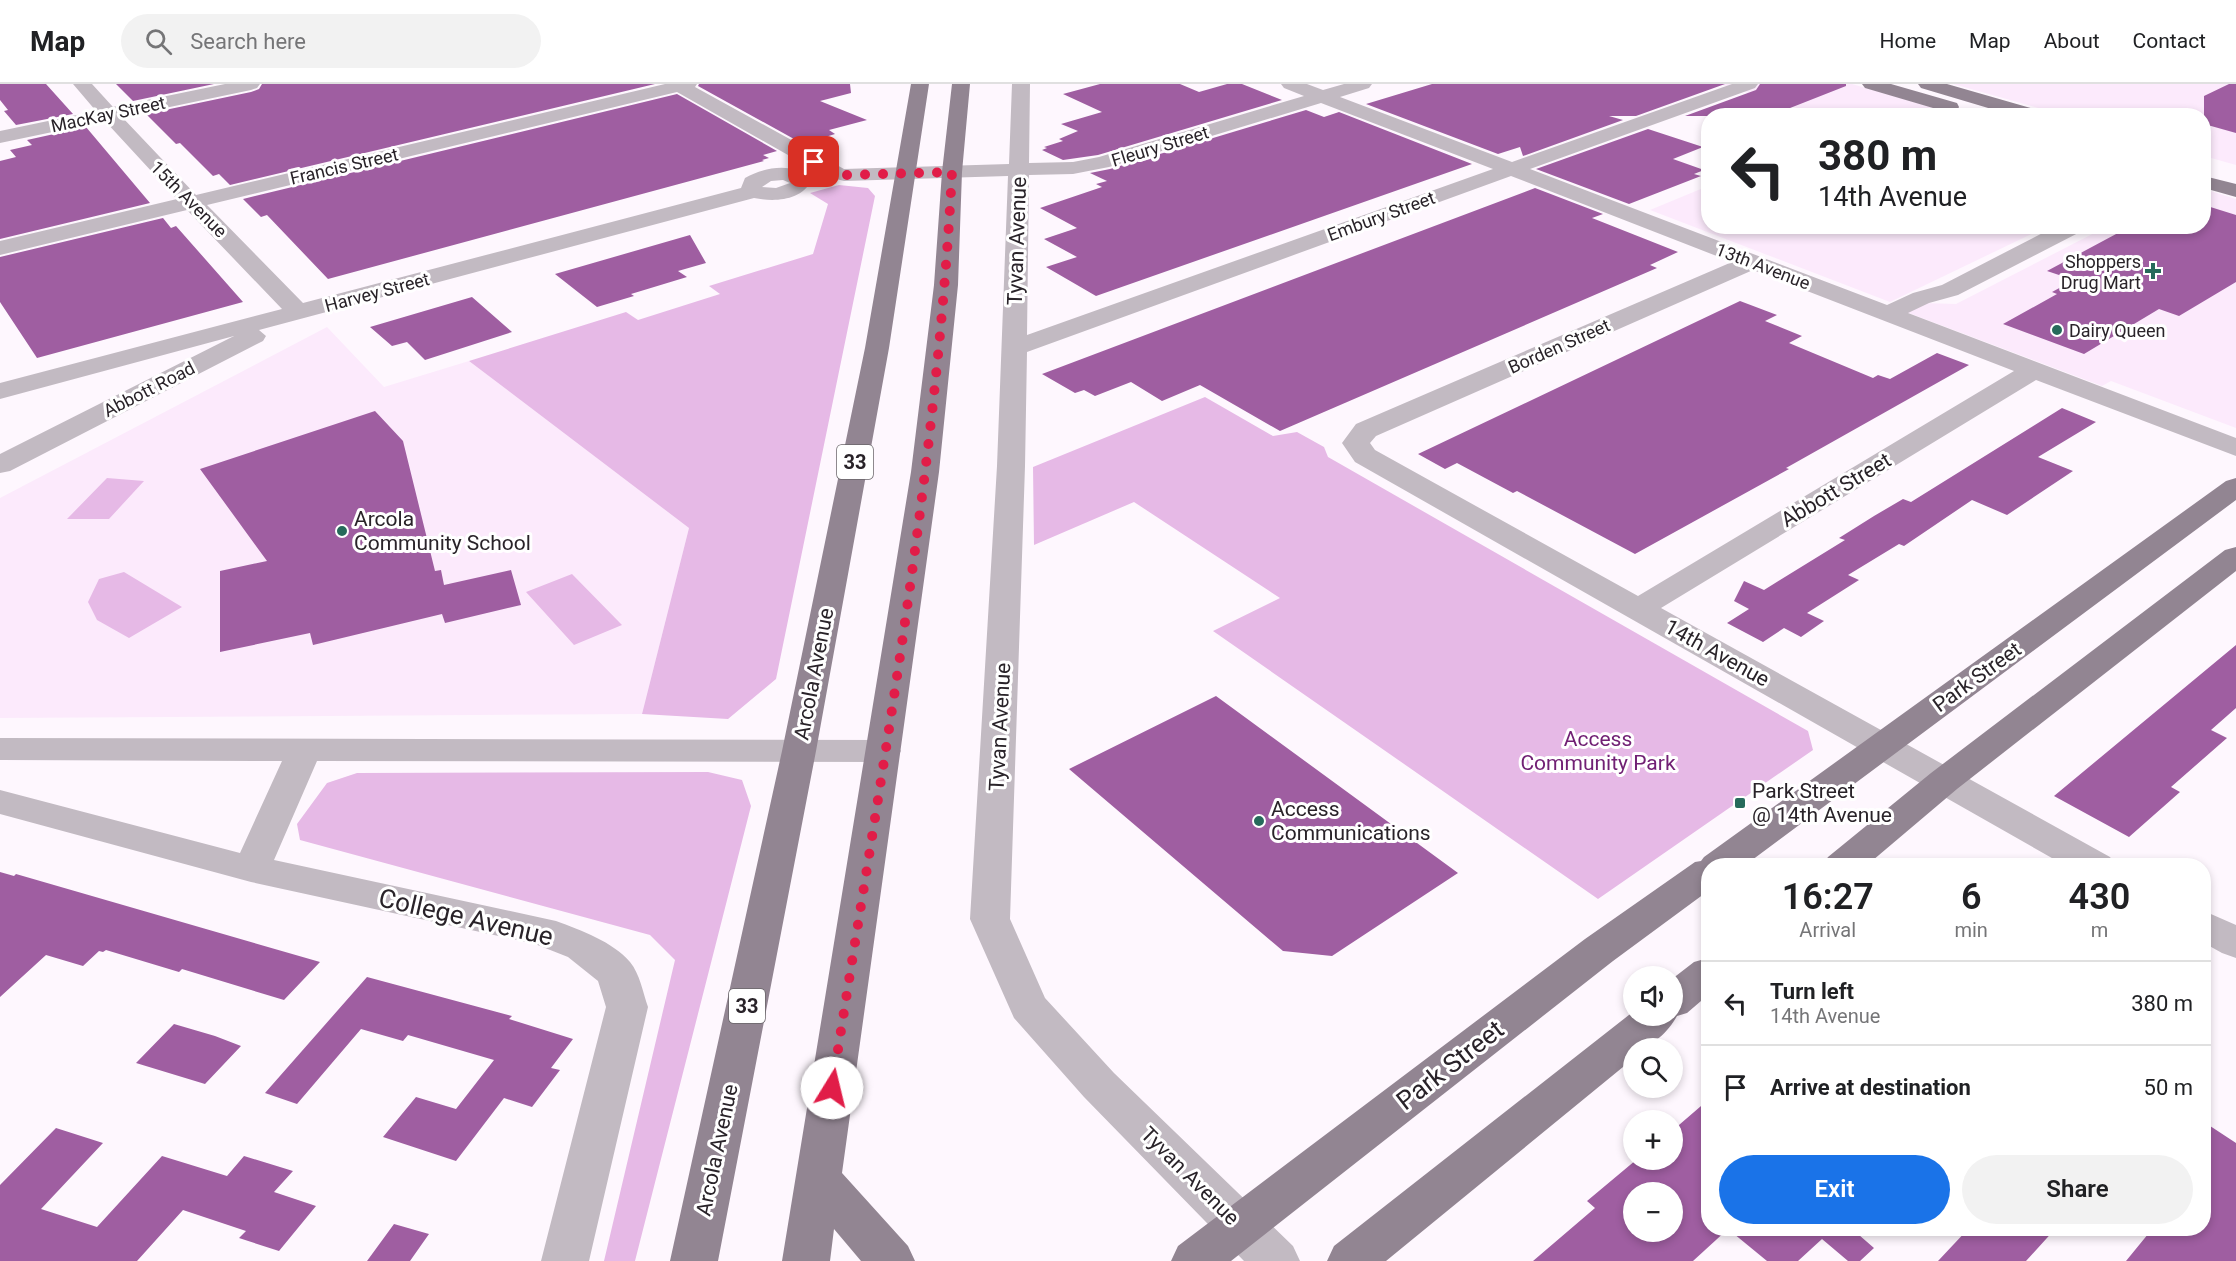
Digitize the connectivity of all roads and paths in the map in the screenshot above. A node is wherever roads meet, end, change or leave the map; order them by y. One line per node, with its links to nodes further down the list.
1 (82, 84): 15 (street, 15th Avenue)
2 (251, 84): 15 (street, MacKay Street)
3 (920, 84): 21 (main road, Arcola Avenue / 33)
4 (961, 84): 20 (main road)
5 (1021, 84): 19 (street, Tyvan Avenue)
6 (1290, 84): 12 (street, 13th Avenue)
7 (1363, 84): 12 (street, Fleury Street)
8 (1749, 84): 18 (street, Embury Street)
9 (1871, 84): 13 (main road)
10 (1927, 84): 14 (main road)
11 (681, 85): 21 (street); 26 (street, Francis Street)
12 (1323, 96): 18 (street, 13th Avenue); 19 (street, Fleury Street)
13 (1951, 108)
14 (2010, 108)
15 (108, 115): 16 (street, MacKay Street); 26 (street, 15th Avenue)
16 (0, 137)
17 (2211, 165): 22 (main road)
18 (1512, 169): 29 (street, 13th Avenue); 32 (street, Embury Street)
19 (1020, 171): 20 (street, Fleury Street); 32 (street, Tyvan Avenue)
20 (952, 172): 21 (street); 45 (main road)
21 (907, 173): 43 (main road, Arcola Avenue / 33)
22 (2236, 173)
23 (2211, 184): 25 (main road)
24 (754, 191): 30 (street, Harvey Street)
25 (2236, 191)
26 (193, 202): 28 (street, Francis Street); 30 (street, 15th Avenue)
27 (2058, 234): 31 (street)
28 (0, 248)
29 (1752, 262): 31 (street, 13th Avenue); 35 (street, Borden Street)
30 (299, 313): 34 (street, Harvey Street); 37 (street, Abbott Road)
31 (1888, 314): 33 (street, 13th Avenue)
32 (1013, 348): 59 (street, Tyvan Avenue)
33 (2034, 370): 36 (street, 13th Avenue); 40 (street, Abbott Street)
34 (0, 391)
35 (1366, 430): 40 (street, 14th Avenue)
36 (2236, 448)
37 (0, 465)
38 (2236, 488): 41 (main road, Park Street)
39 (2236, 556): 46 (main road)
40 (1638, 609): 41 (street, 14th Avenue)
41 (1882, 746): 46 (street, 14th Avenue); 48 (main road, Park Street)
42 (0, 749): 44 (street)
43 (800, 750): 44 (street); 45 (street); 61 (main road, Arcola Avenue / 33)
44 (304, 751): 51 (street)
45 (884, 751): 58 (main road)
46 (1944, 781): 49 (main road); 50 (street, 14th Avenue)
47 (0, 802): 51 (street, College Avenue)
48 (1728, 858)
49 (1851, 858)
50 (2083, 858)
51 (251, 869): 60 (street, College Avenue)
52 (1701, 877): 59 (main road, Park Street)
53 (2211, 929): 54 (street)
54 (2236, 943)
55 (1701, 979): 56 (main road)
56 (1683, 993)
57 (1644, 1026): 66 (main road)
58 (818, 1178): 62 (main road); 63 (main road)
59 (1240, 1227): 64 (main road, Park Street); 65 (street, Tyvan Avenue)
60 (567, 1250)
61 (694, 1261)
62 (806, 1261)
63 (891, 1261)
64 (1195, 1261)
65 (1276, 1261)
66 (1351, 1261)

